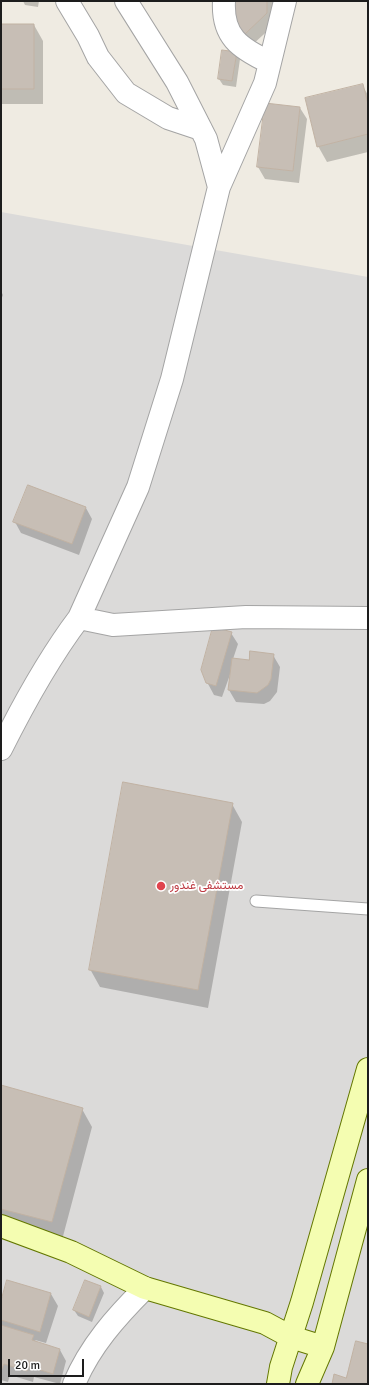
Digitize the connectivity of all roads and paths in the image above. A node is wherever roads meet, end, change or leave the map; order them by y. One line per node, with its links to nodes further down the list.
1 (67, 1): 6 (street)
2 (126, 1): 6 (street)
3 (224, 1): 5 (street)
4 (285, 1): 5 (street)
5 (269, 62): 7 (street)
6 (201, 129): 7 (street)
7 (219, 187): 8 (street)
8 (79, 618): 9 (street); 10 (street)
9 (368, 618)
10 (1, 748)
11 (256, 901): 12 (lane)
12 (368, 909)
13 (368, 1069): 17 (street)
14 (368, 1180): 18 (street)
15 (1, 1226): 16 (street)
16 (146, 1288): 19 (street); 22 (street)
17 (300, 1311): 18 (street); 19 (street); 20 (street)
18 (332, 1318): 21 (street)
19 (265, 1323): 20 (street)
20 (291, 1337): 21 (street); 23 (street)
21 (323, 1347): 24 (street)
22 (74, 1384)
23 (278, 1384)
24 (306, 1384)

